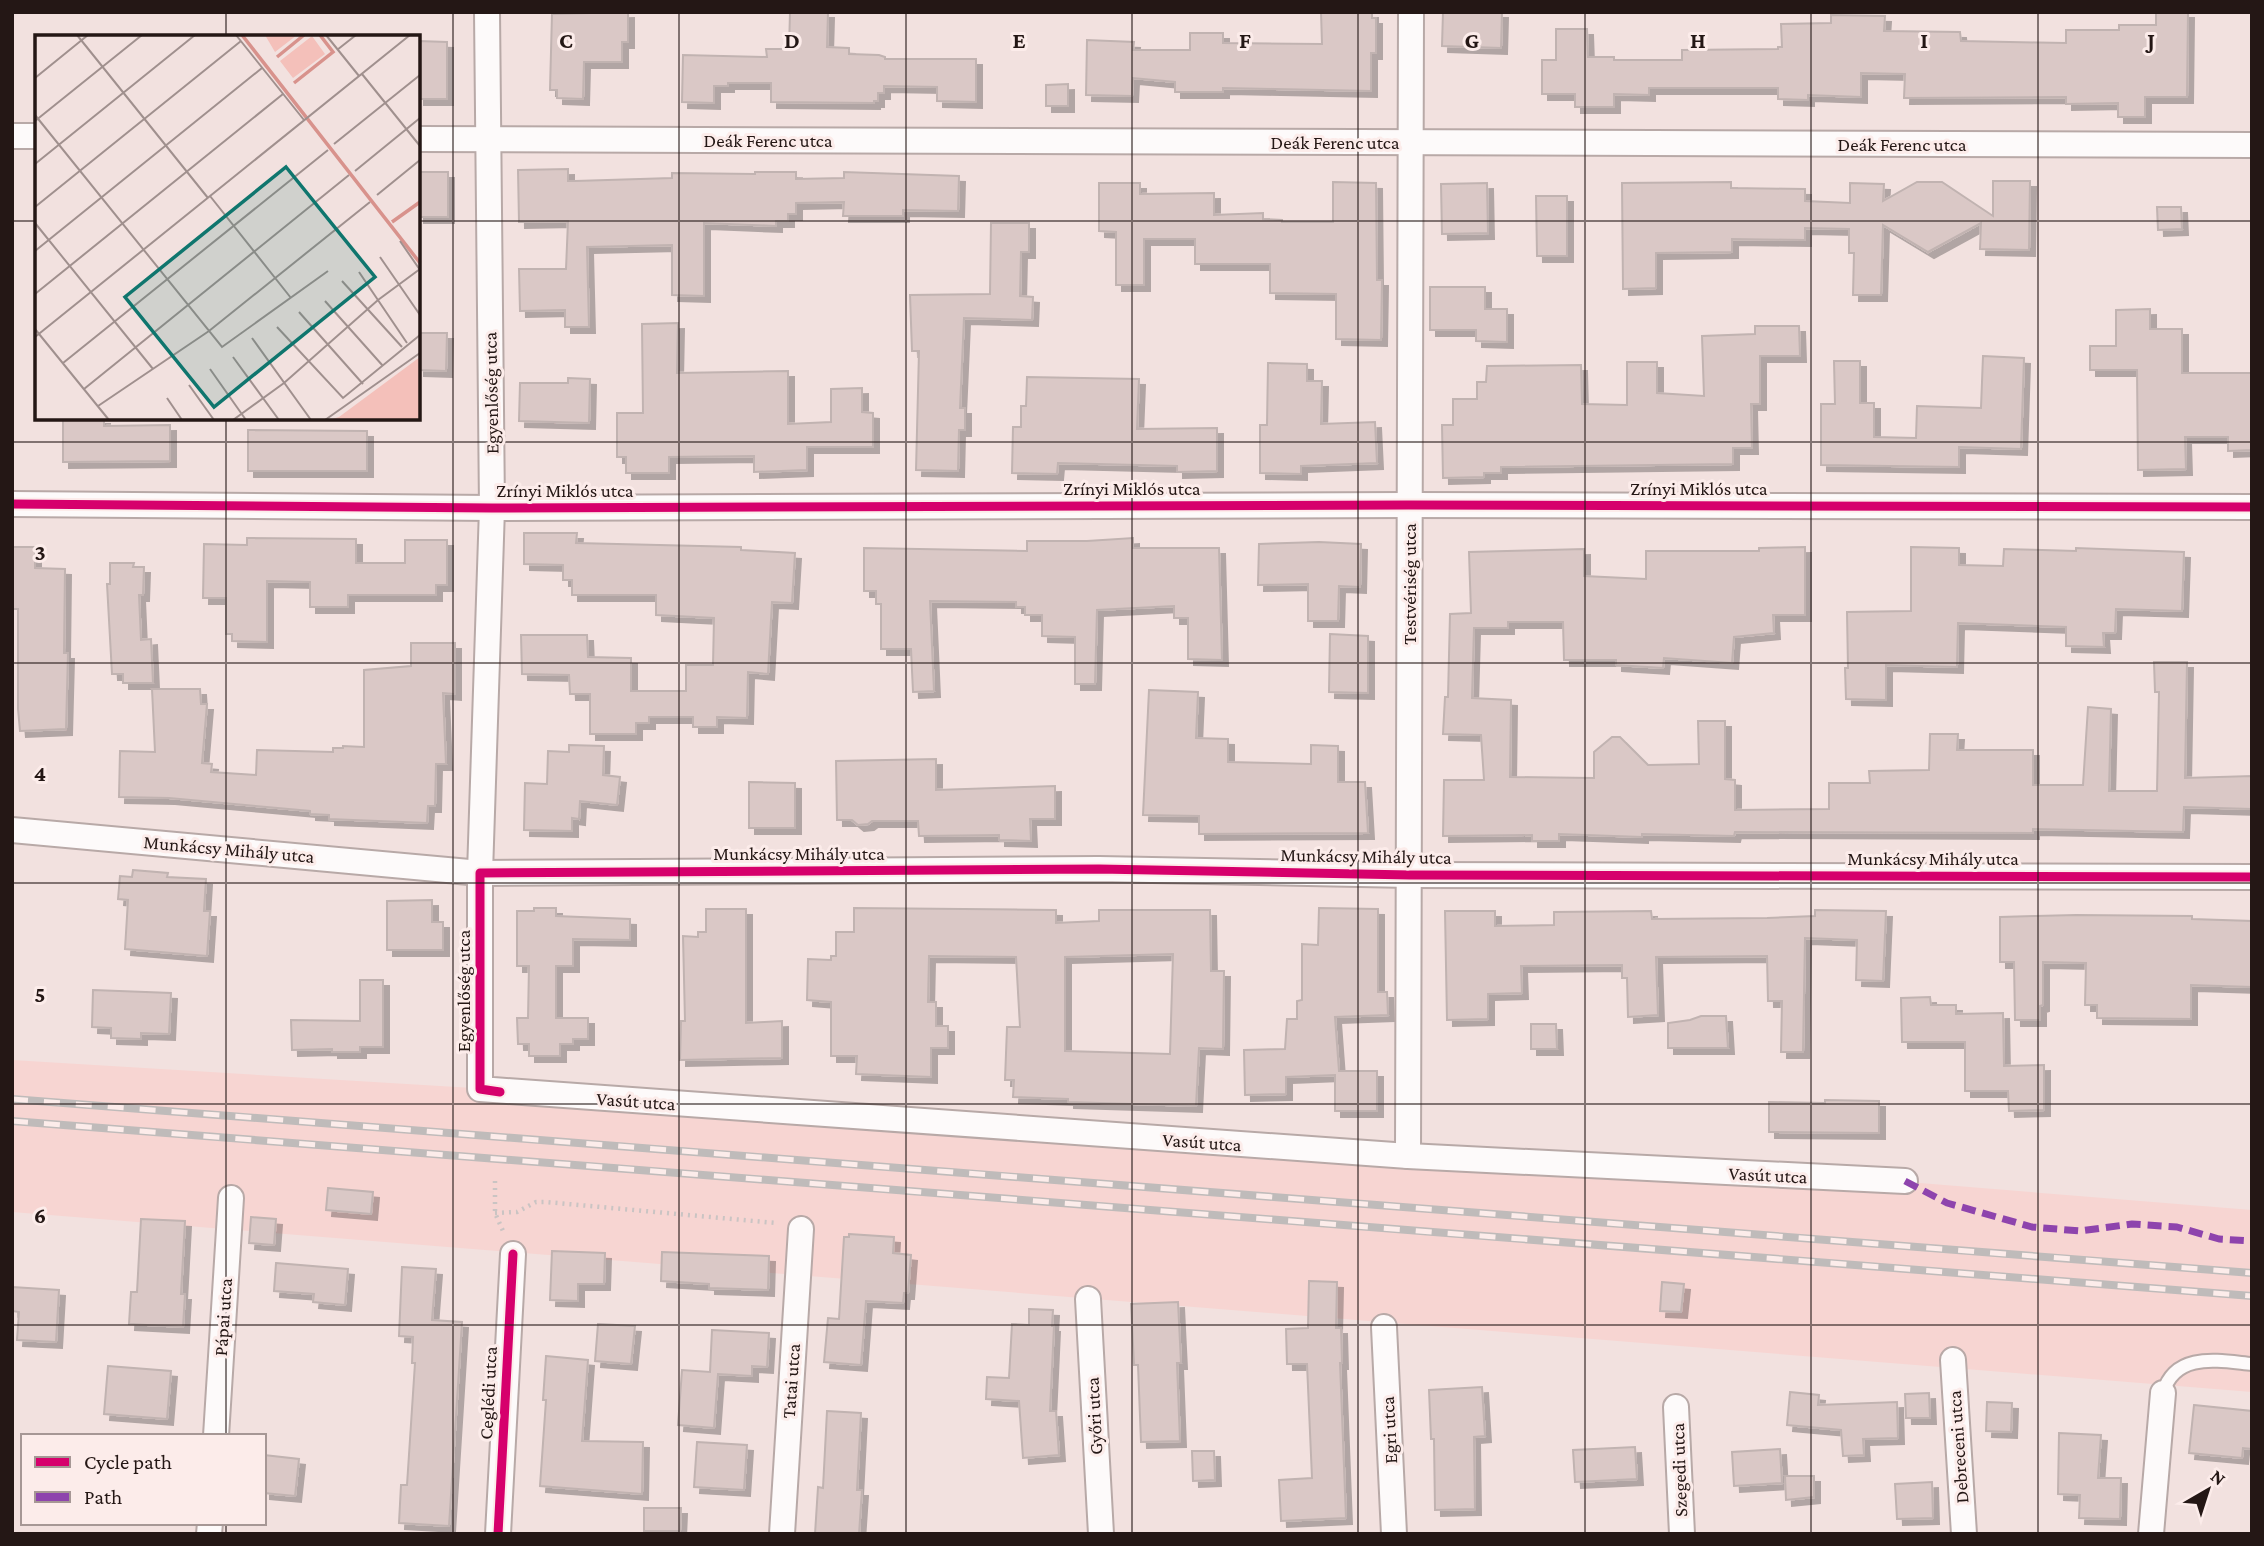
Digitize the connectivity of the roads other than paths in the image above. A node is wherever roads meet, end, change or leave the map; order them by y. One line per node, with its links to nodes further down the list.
1 (486, 12): 6 (street, Egyenlőség utca)
2 (1411, 12): 7 (street, Testvériség utca)
3 (12, 136): 4 (street)
4 (35, 136)
5 (420, 139): 6 (street, Deák Ferenc utca)
6 (488, 139): 7 (street, Deák Ferenc utca); 12 (street, Egyenlőség utca)
7 (1410, 142): 8 (street, Deák Ferenc utca); 10 (street, Testvériség utca)
8 (2252, 145)
9 (12, 504): 12 (street, Zrínyi Miklós utca)
10 (1408, 505): 11 (street, Zrínyi Miklós utca); 12 (street, Zrínyi Miklós utca); 15 (street, Testvériség utca)
11 (2252, 507)
12 (492, 508): 14 (street, Egyenlőség utca)
13 (12, 830): 14 (street, Munkácsy Mihály utca)
14 (480, 873): 15 (street, Munkácsy Mihály utca); 17 (street, Egyenlőség utca)
15 (1410, 875): 16 (street, Munkácsy Mihály utca); 18 (street, Testvériség utca)
16 (2252, 877)
17 (500, 1092): 18 (street, Vasút utca)
18 (1408, 1157): 19 (street, Vasút utca)
19 (1905, 1181)
20 (230, 1198): 29 (street, Pápai utca)
21 (801, 1233): 31 (street, Tatai utca)
22 (513, 1254): 30 (street, Ceglédi utca)
23 (1088, 1299): 32 (street, Győri utca)
24 (1384, 1326): 33 (street, Egri utca)
25 (1953, 1360): 35 (street, Debreceni utca)
26 (2252, 1364): 27 (lane)
27 (2163, 1393): 36 (street)
28 (1676, 1407): 34 (street, Szegedi utca)
29 (215, 1434)
30 (498, 1534)
31 (782, 1534)
32 (1101, 1534)
33 (1395, 1534)
34 (1682, 1534)
35 (1964, 1534)
36 (2151, 1534)

